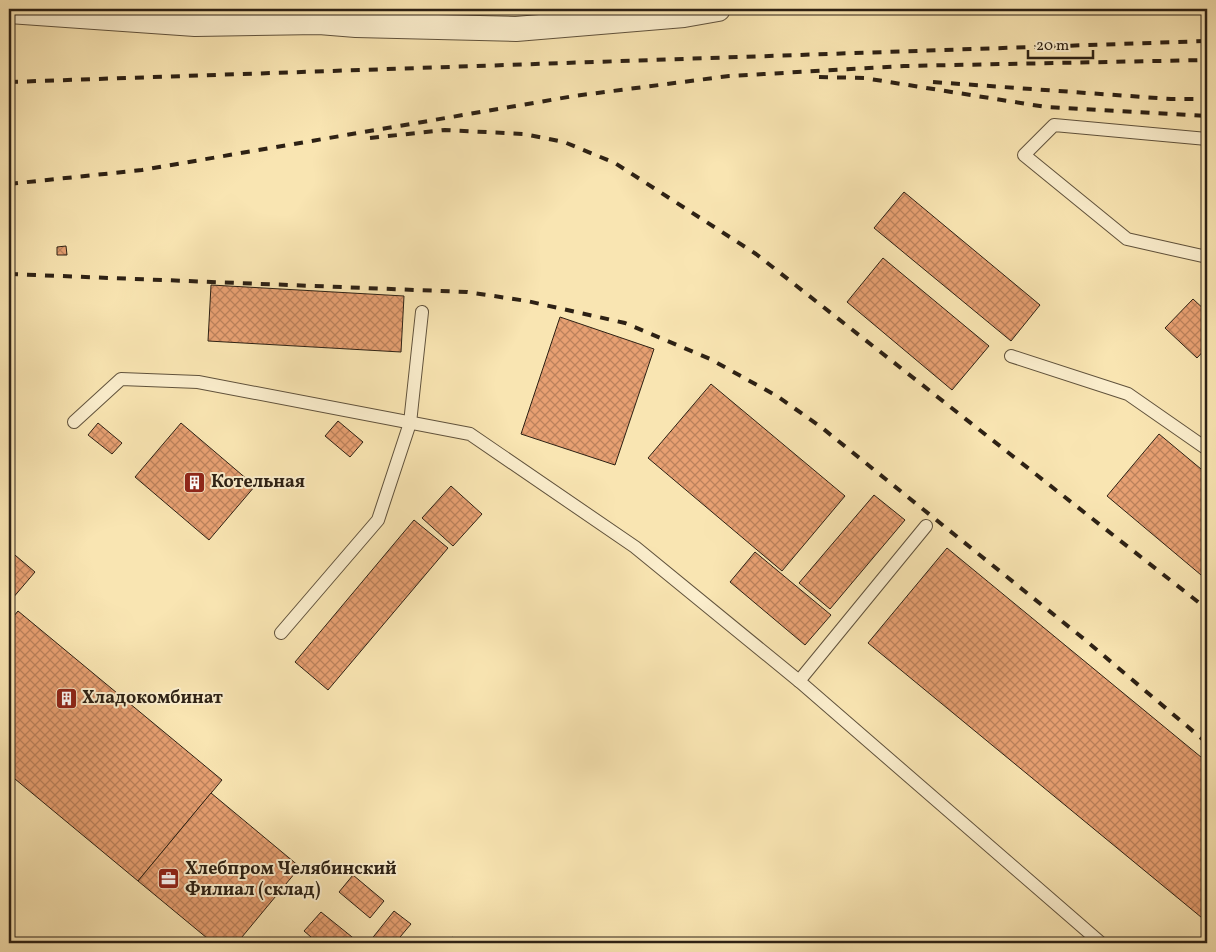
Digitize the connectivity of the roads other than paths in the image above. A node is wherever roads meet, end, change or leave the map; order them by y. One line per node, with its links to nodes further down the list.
1 (718, 9): 3 (street)
2 (9, 12): 3 (street)
3 (319, 16)
4 (1207, 139): 5 (lane)
5 (1207, 257)
6 (422, 312): 9 (lane)
7 (1011, 356): 10 (lane)
8 (74, 422): 9 (lane)
9 (410, 423): 12 (lane); 13 (lane)
10 (1207, 449)
11 (926, 526): 13 (lane)
12 (281, 633)
13 (799, 681): 14 (lane)
14 (1101, 943)

